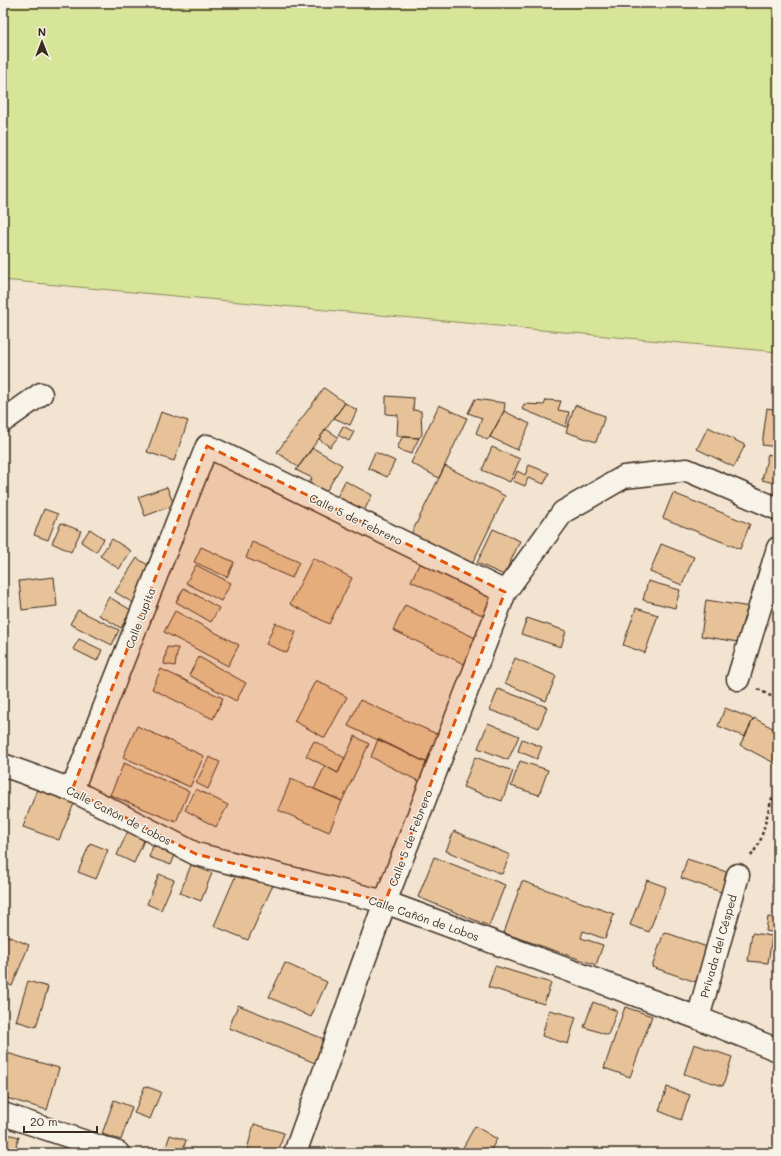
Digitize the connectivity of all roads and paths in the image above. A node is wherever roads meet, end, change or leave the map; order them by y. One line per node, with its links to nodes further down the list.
1 (41, 394): 2 (street)
2 (3, 421)
3 (207, 446): 6 (street, Calle 5 de Febrero); 9 (street, Calle Lupita)
4 (778, 509): 6 (street, Calle 5 de Febrero)
5 (778, 548): 7 (street)
6 (505, 592): 12 (street, Calle 5 de Febrero)
7 (738, 679)
8 (3, 765): 9 (street, Calle Cañón de Lobos)
9 (72, 790): 12 (street, Calle Cañón de Lobos)
10 (772, 798): 11 (path)
11 (738, 875): 13 (street, Privada del Césped)
12 (385, 902): 13 (street, Calle Cañón de Lobos); 17 (street, Calle 5 de Febrero)
13 (698, 1018): 14 (street, Calle Cañón de Lobos)
14 (778, 1050)
15 (3, 1114): 16 (street)
16 (118, 1153)
17 (294, 1153)

